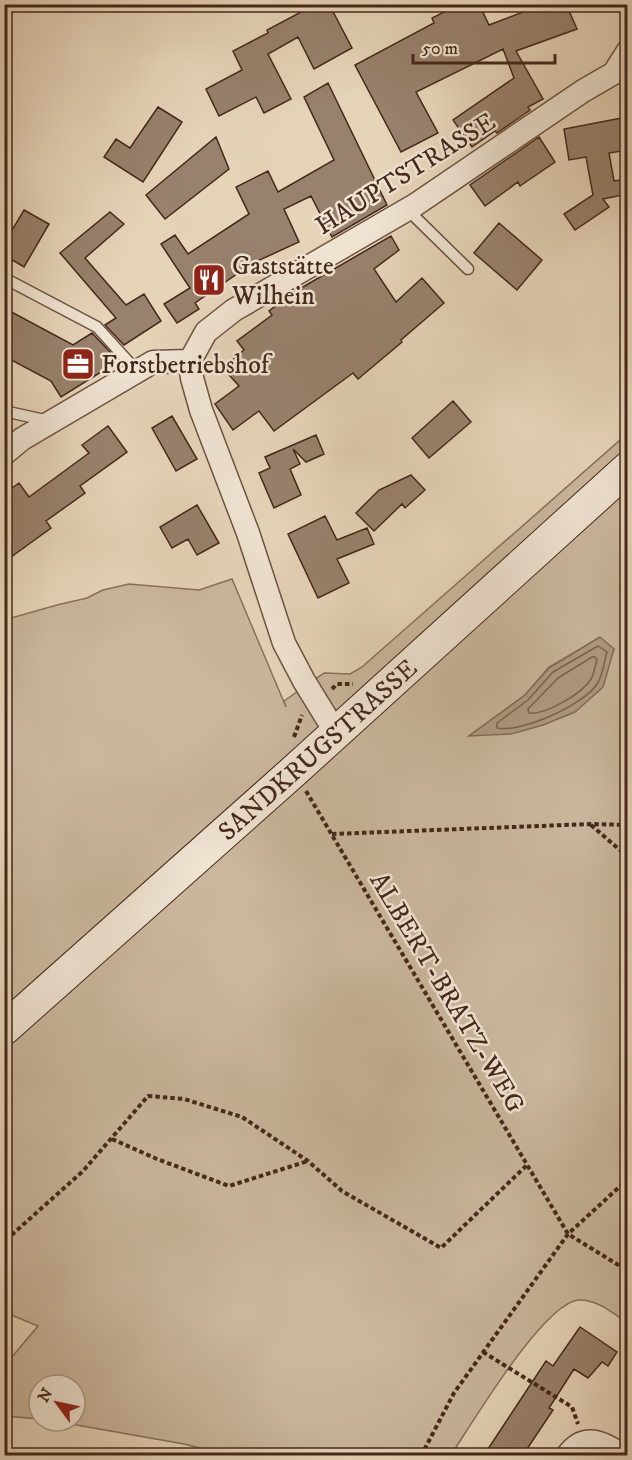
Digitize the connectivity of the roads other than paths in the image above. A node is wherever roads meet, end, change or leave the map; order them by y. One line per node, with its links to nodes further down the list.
1 (627, 51): 2 (street, HAUPTSTRASSE)
2 (409, 209): 3 (lane); 5 (street, HAUPTSTRASSE)
3 (468, 269)
4 (4, 278): 6 (lane)
5 (190, 361): 6 (street); 11 (street)
6 (137, 371): 8 (street)
7 (4, 411): 8 (lane)
8 (52, 422): 9 (street)
9 (4, 454)
10 (627, 468): 11 (street, SANDKRUGSTRASSE)
11 (336, 733): 12 (street, SANDKRUGSTRASSE)
12 (4, 1029)
13 (575, 1448): 14 (street)
14 (623, 1455)

